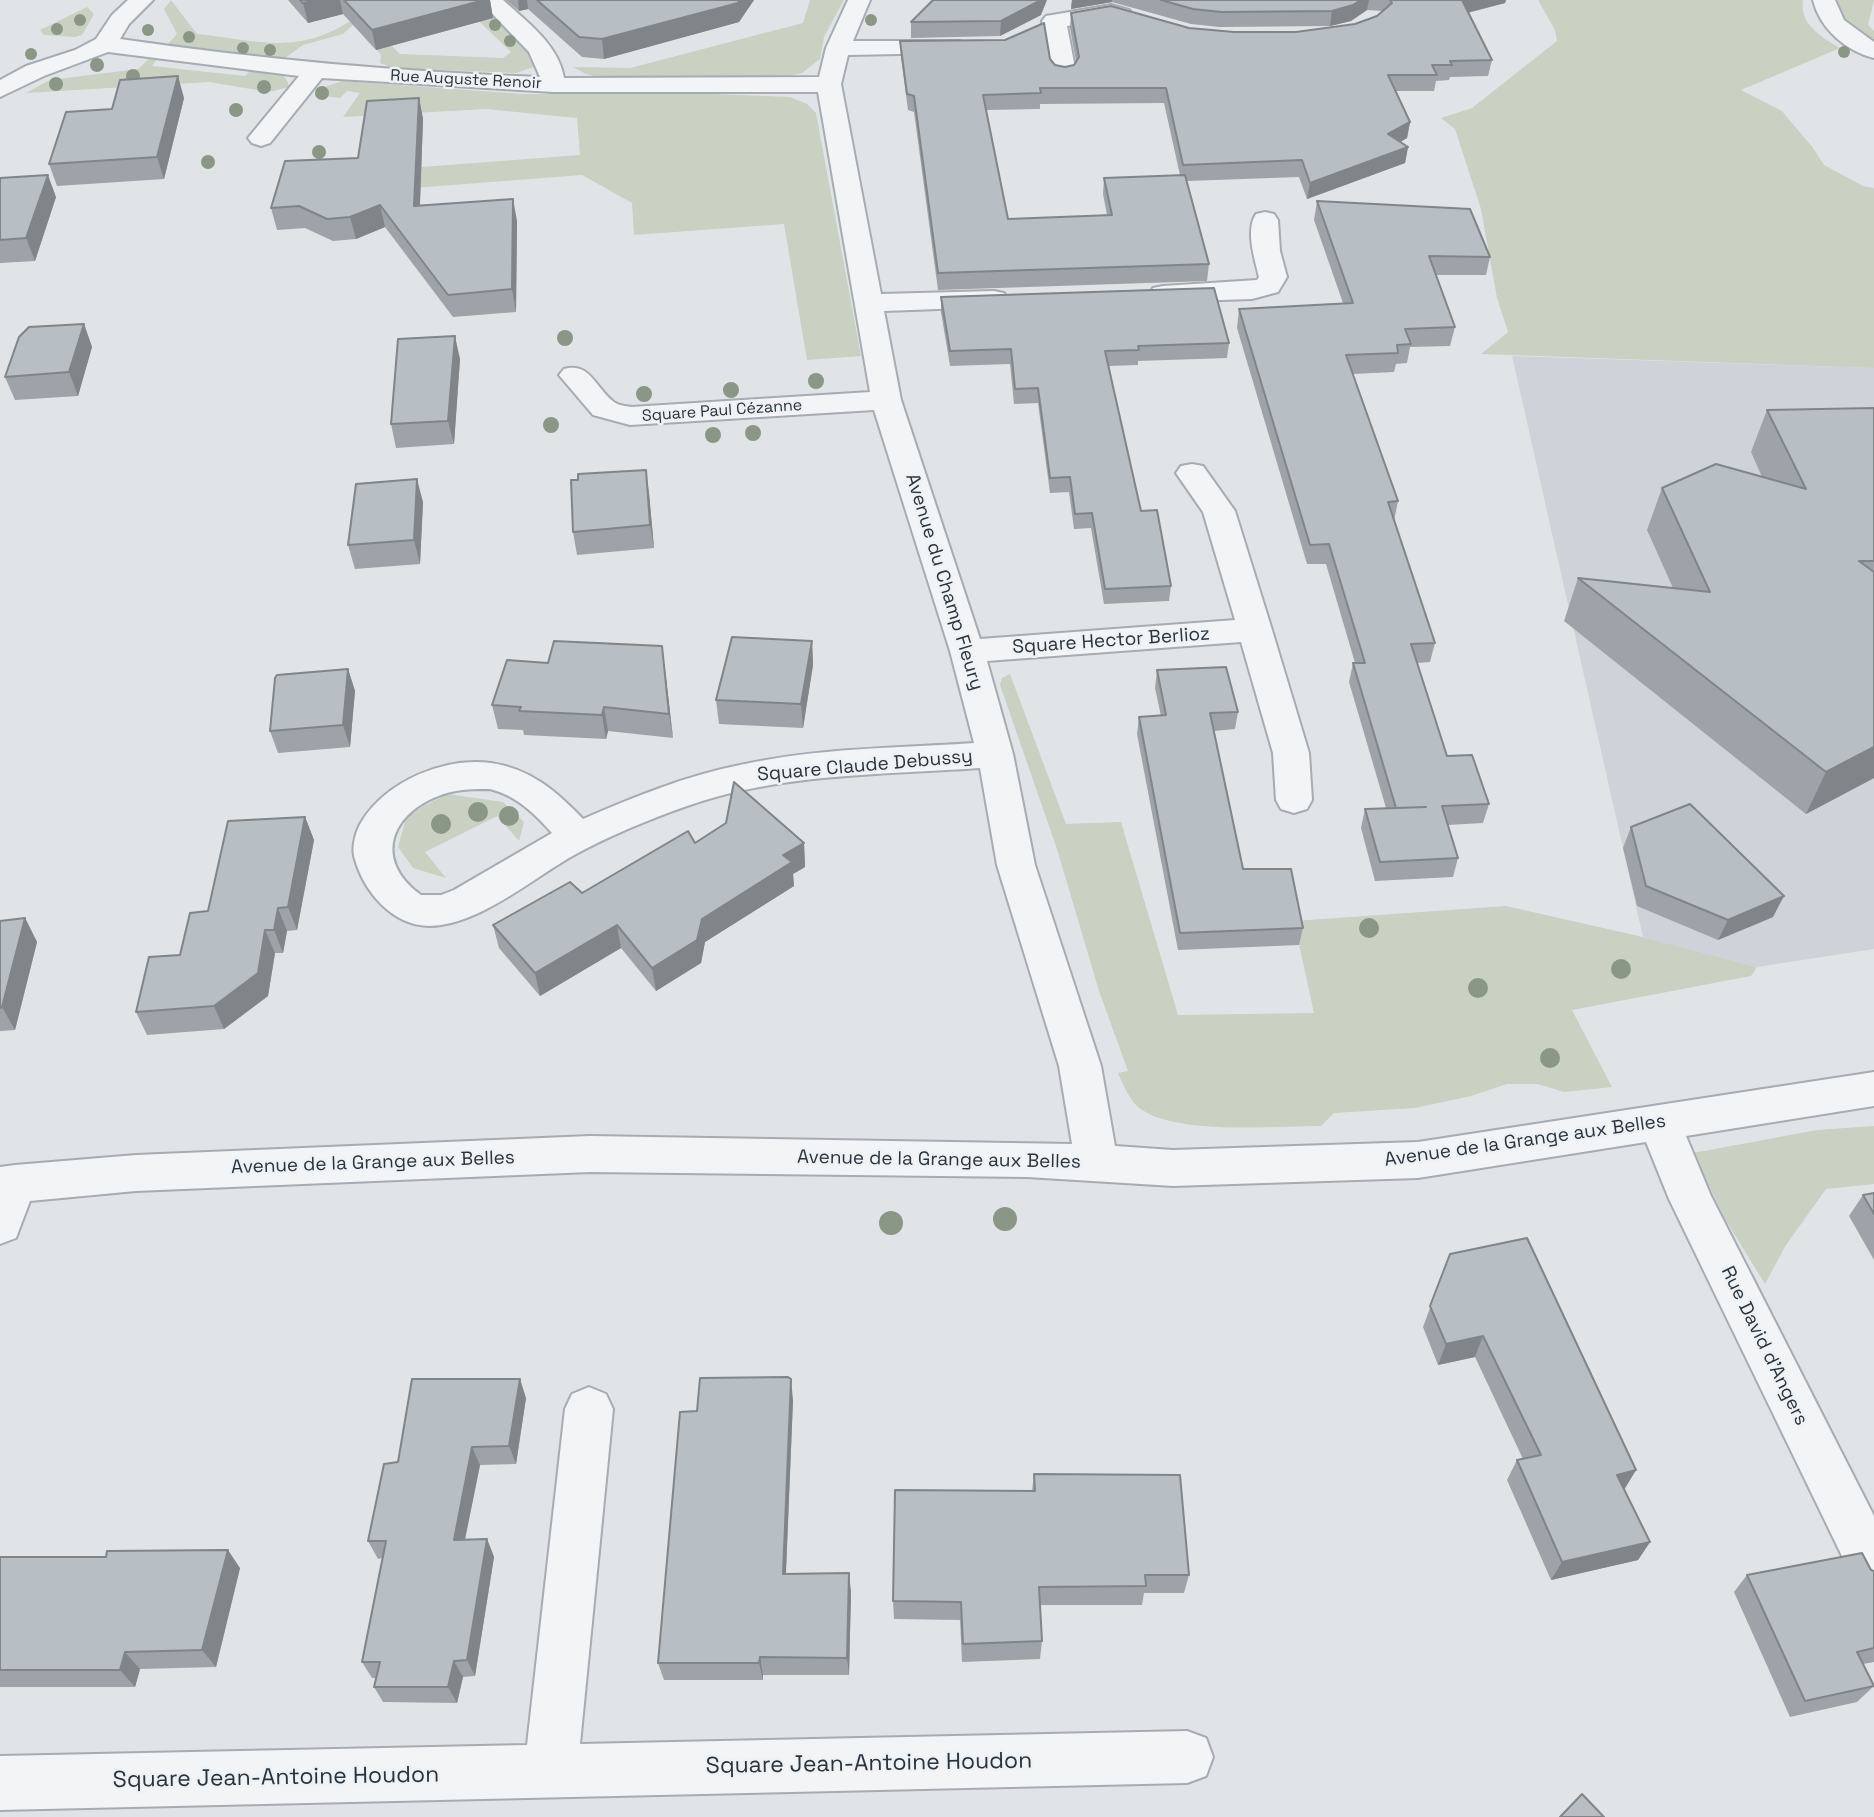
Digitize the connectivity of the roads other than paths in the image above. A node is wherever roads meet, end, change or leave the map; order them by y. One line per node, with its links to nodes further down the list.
1 (142, 0): 8 (street)
2 (489, 0): 15 (street)
3 (859, 0): 10 (street, Avenue du Champ Fleury)
4 (1824, 0): 11 (street)
5 (1057, 11): 6 (street); 7 (street); 13 (street)
6 (1137, 19)
7 (1030, 33)
8 (105, 44): 12 (street, Rue Auguste Renoir); 16 (street)
9 (979, 46): 10 (street)
10 (838, 48): 14 (street, Avenue du Champ Fleury)
11 (1874, 51)
12 (316, 70): 15 (street, Rue Auguste Renoir); 17 (street)
13 (1064, 73)
14 (829, 84): 15 (street, Rue Auguste Renoir); 21 (street, Avenue du Champ Fleury)
15 (553, 85)
16 (0, 90)
17 (261, 138)
18 (1265, 220): 19 (street)
19 (1136, 295)
20 (1014, 299): 21 (street)
21 (867, 303): 23 (street, Avenue du Champ Fleury)
22 (574, 375): 23 (street, Square Paul Cézanne)
23 (887, 400): 26 (street, Avenue du Champ Fleury)
24 (1192, 473): 25 (street)
25 (1255, 630): 26 (street, Square Hector Berlioz); 28 (street)
26 (967, 651): 27 (street, Avenue du Champ Fleury)
27 (995, 754): 29 (street, Square Claude Debussy); 32 (street, Avenue du Champ Fleury)
28 (1294, 800)
29 (578, 837): 29 (street, Square Claude Debussy)
30 (1874, 1089): 31 (street, Avenue de la Grange aux Belles)
31 (1659, 1122): 32 (street, Avenue de la Grange aux Belles); 36 (street, Rue David d'Angers)
32 (1096, 1163): 33 (street, Avenue de la Grange aux Belles)
33 (8, 1184): 34 (street)
34 (0, 1225)
35 (589, 1409): 38 (street)
36 (1874, 1568)
37 (1187, 1757): 38 (street, Square Jean-Antoine Houdon)
38 (551, 1772): 39 (street, Square Jean-Antoine Houdon)
39 (0, 1783)

